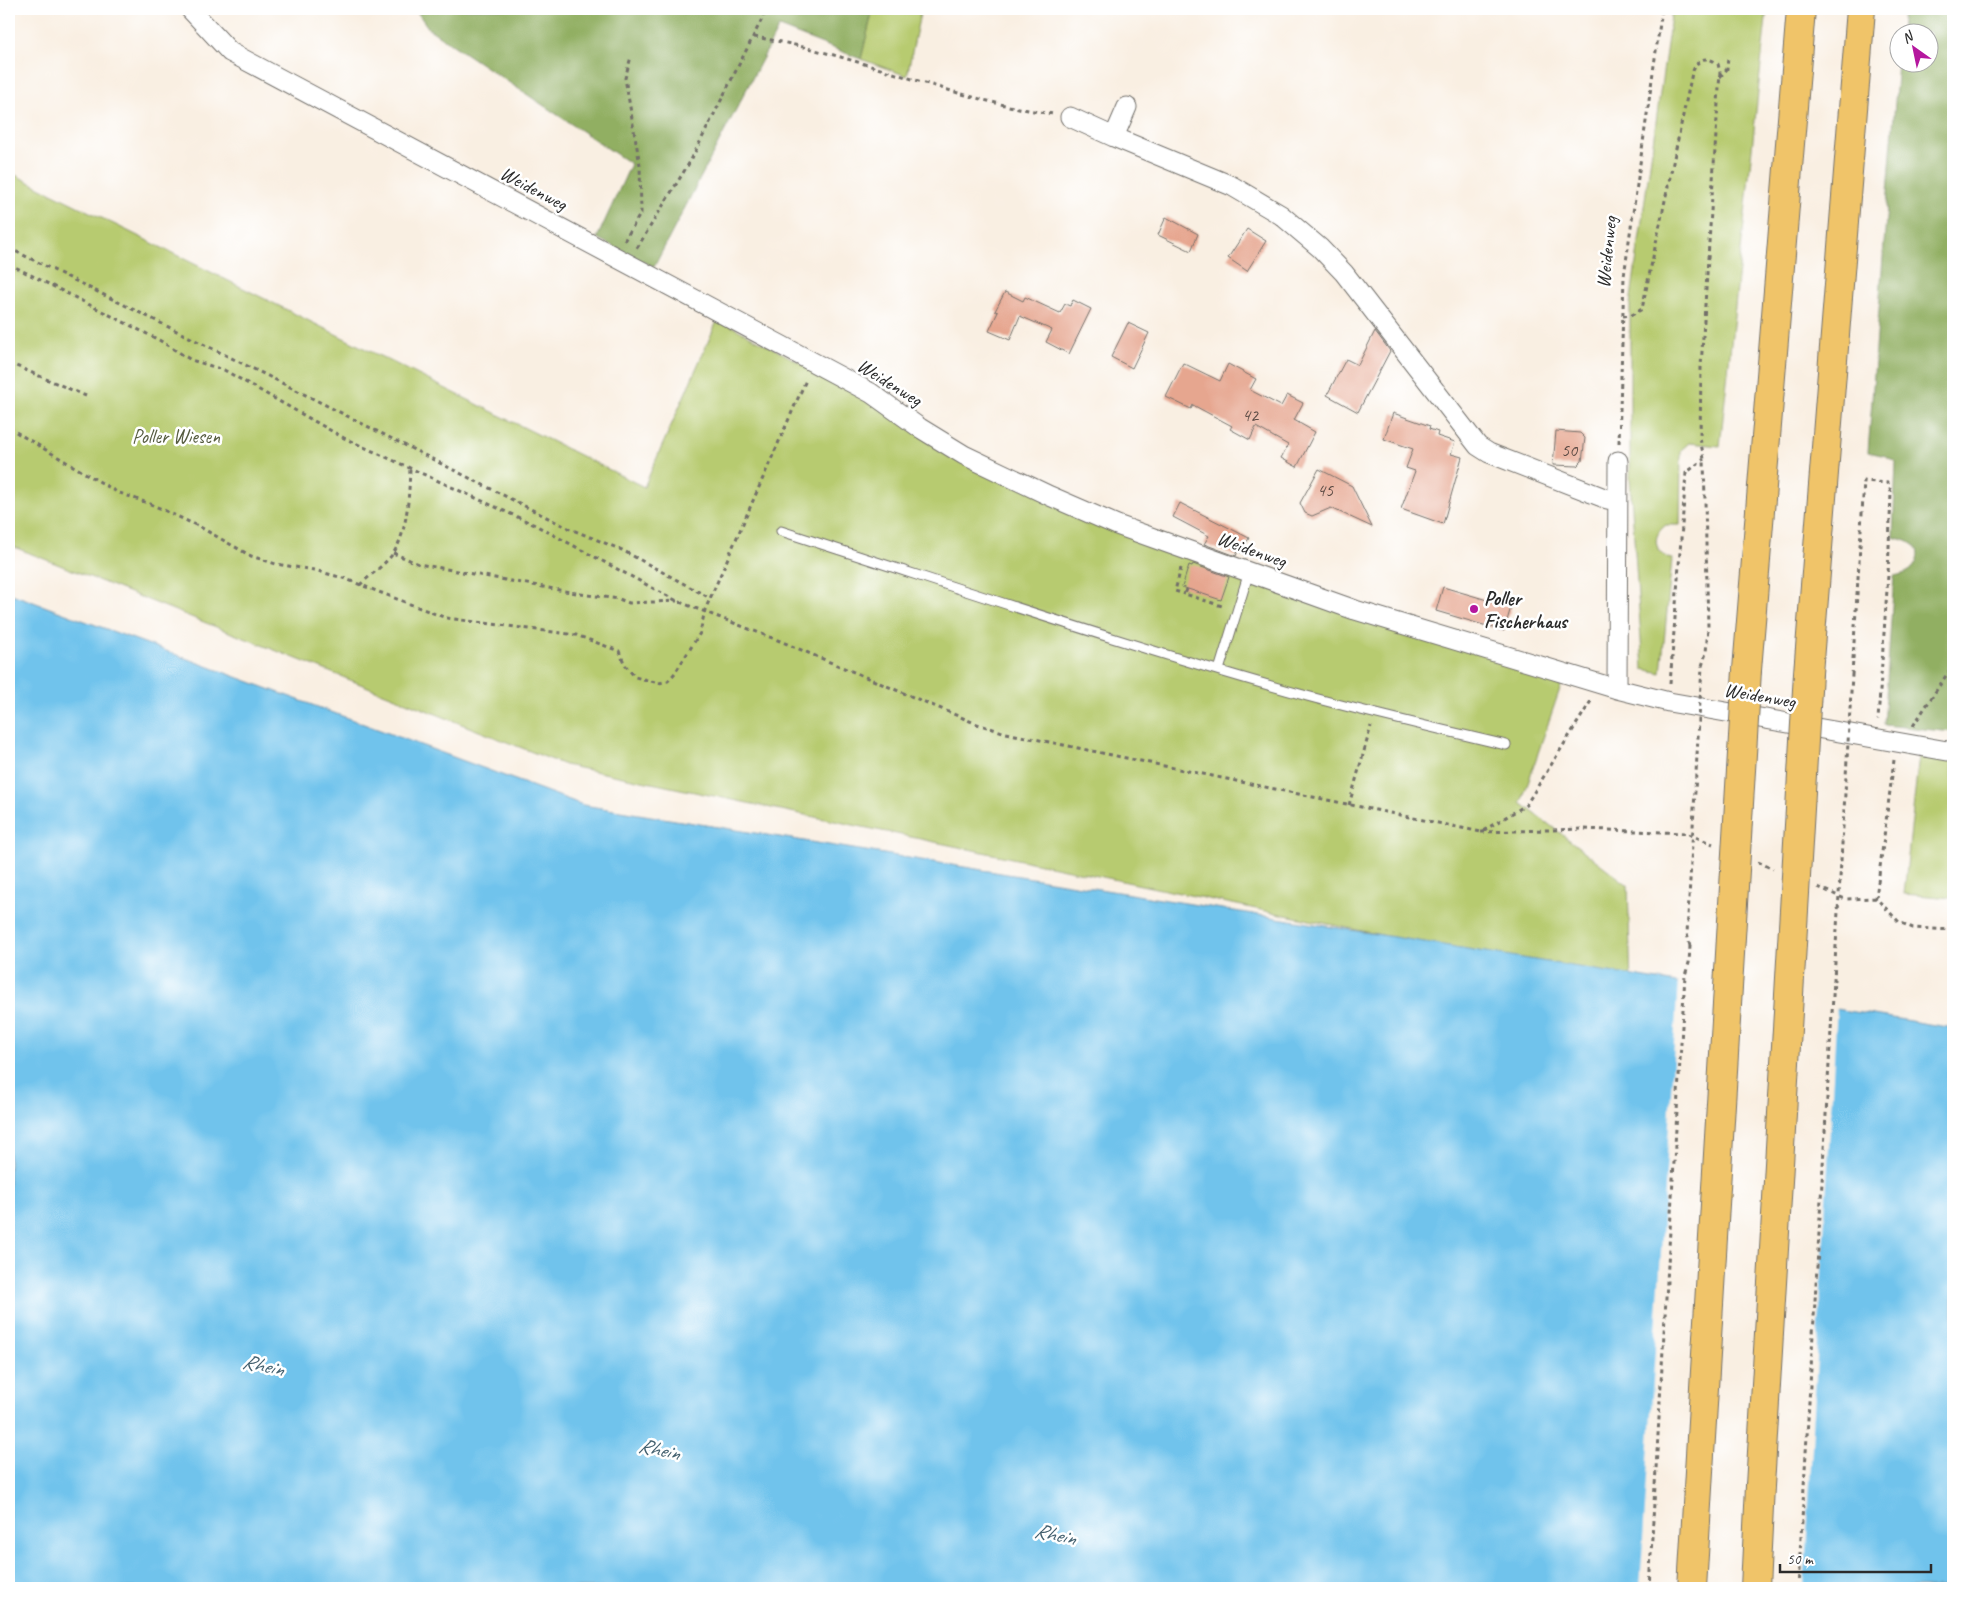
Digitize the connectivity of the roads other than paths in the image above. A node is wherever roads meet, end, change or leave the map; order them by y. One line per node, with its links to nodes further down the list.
1 (190, 9): 10 (street, Weidenweg)
2 (1801, 9): 15 (highway, bridge)
3 (1861, 9): 16 (highway, bridge)
4 (1127, 107): 6 (street)
5 (1070, 117): 6 (street)
6 (1114, 137): 8 (street)
7 (1618, 461): 8 (street)
8 (1617, 501): 12 (street)
9 (781, 532): 11 (lane)
10 (1250, 572): 11 (lane); 12 (street, Weidenweg)
11 (1219, 670): 13 (lane)
12 (1609, 686): 14 (street, Weidenweg)
13 (1506, 745)
14 (1953, 752)
15 (1692, 1588)
16 (1755, 1588)

